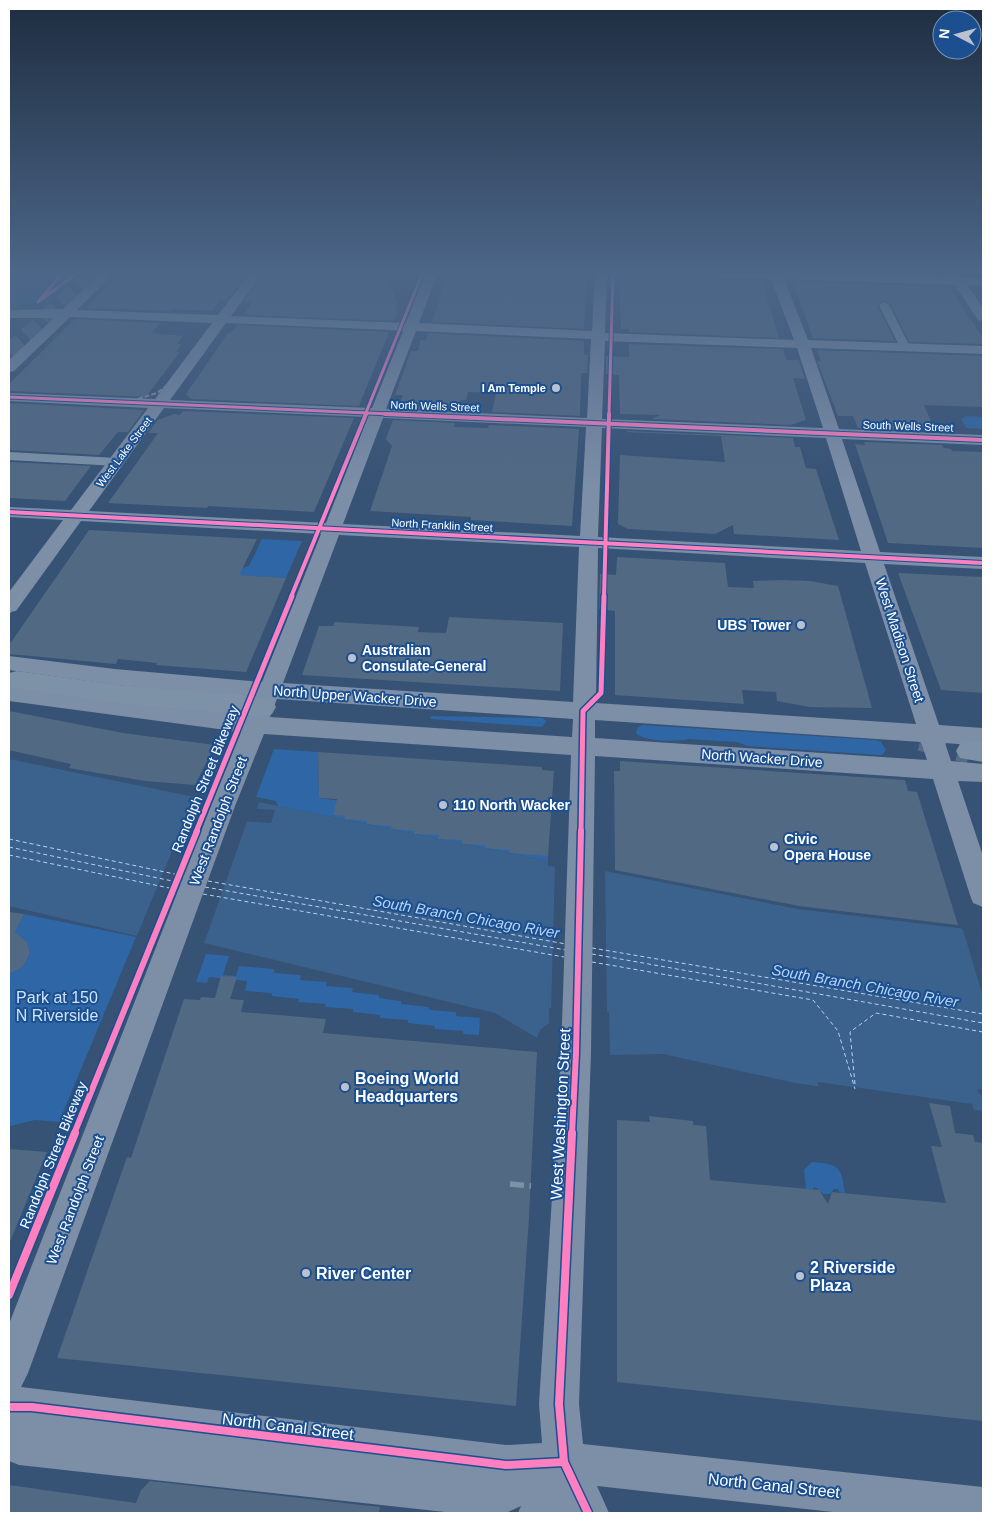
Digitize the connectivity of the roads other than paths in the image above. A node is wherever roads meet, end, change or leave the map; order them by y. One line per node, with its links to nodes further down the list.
1 (35, 343): 9 (main road)
2 (205, 343): 11 (main road, West Lake Street)
3 (404, 343): 12 (main road, West Randolph Street)
4 (598, 343): 13 (main road)
5 (797, 343): 7 (main road); 14 (main road, West Madison Street)
6 (903, 343): 7 (street)
7 (905, 347): 8 (main road)
8 (983, 350)
9 (9, 368)
10 (9, 398): 11 (main road, North Wells Street)
11 (160, 404): 12 (main road, North Wells Street); 17 (main road, West Lake Street)
12 (377, 414): 13 (main road, North Wells Street); 20 (main road, West Randolph Street)
13 (600, 423): 14 (main road, North Wells Street); 21 (main road, West Washington Street)
14 (831, 433): 15 (main road, South Wells Street); 22 (main road, West Madison Street)
15 (983, 440)
16 (9, 456): 17 (street)
17 (117, 462): 19 (main road, West Lake Street)
18 (9, 512): 19 (main road, North Franklin Street)
19 (77, 515): 20 (main road, North Franklin Street); 24 (main road, West Lake Street)
20 (332, 529): 21 (main road, North Franklin Street); 26 (main road, West Randolph Street)
21 (588, 543): 22 (main road, North Franklin Street); 27 (main road, West Washington Street)
22 (866, 558): 23 (main road, North Franklin Street); 30 (main road, West Madison Street)
23 (983, 563)
24 (9, 606)
25 (11, 679): 26 (highway)
26 (263, 707): 27 (main road); 31 (main road); 37 (main road, West Randolph Street)
27 (583, 711): 28 (main road); 31 (main road, West Washington Street)
28 (638, 714): 29 (main road); 32 (main road)
29 (878, 730): 30 (main road); 34 (main road)
30 (931, 733): 33 (main road); 35 (main road, West Madison Street)
31 (582, 746): 32 (main road, North Wacker Drive); 40 (main road, West Washington Street)
32 (639, 750): 34 (main road, North Wacker Drive)
33 (980, 753): 35 (main road, North Wacker Drive)
34 (890, 766): 35 (main road, North Wacker Drive)
35 (942, 770): 36 (main road, West Madison Street)
36 (983, 894)
37 (9, 1372)
38 (9, 1407): 40 (main road, North Canal Street)
39 (9, 1430): 40 (main road)
40 (564, 1462): 41 (main road, North Canal Street); 42 (main road); 43 (main road, West Washington Street); 44 (main road, West Washington Street)
41 (983, 1508)
42 (539, 1513)
43 (565, 1513)
44 (588, 1513)

